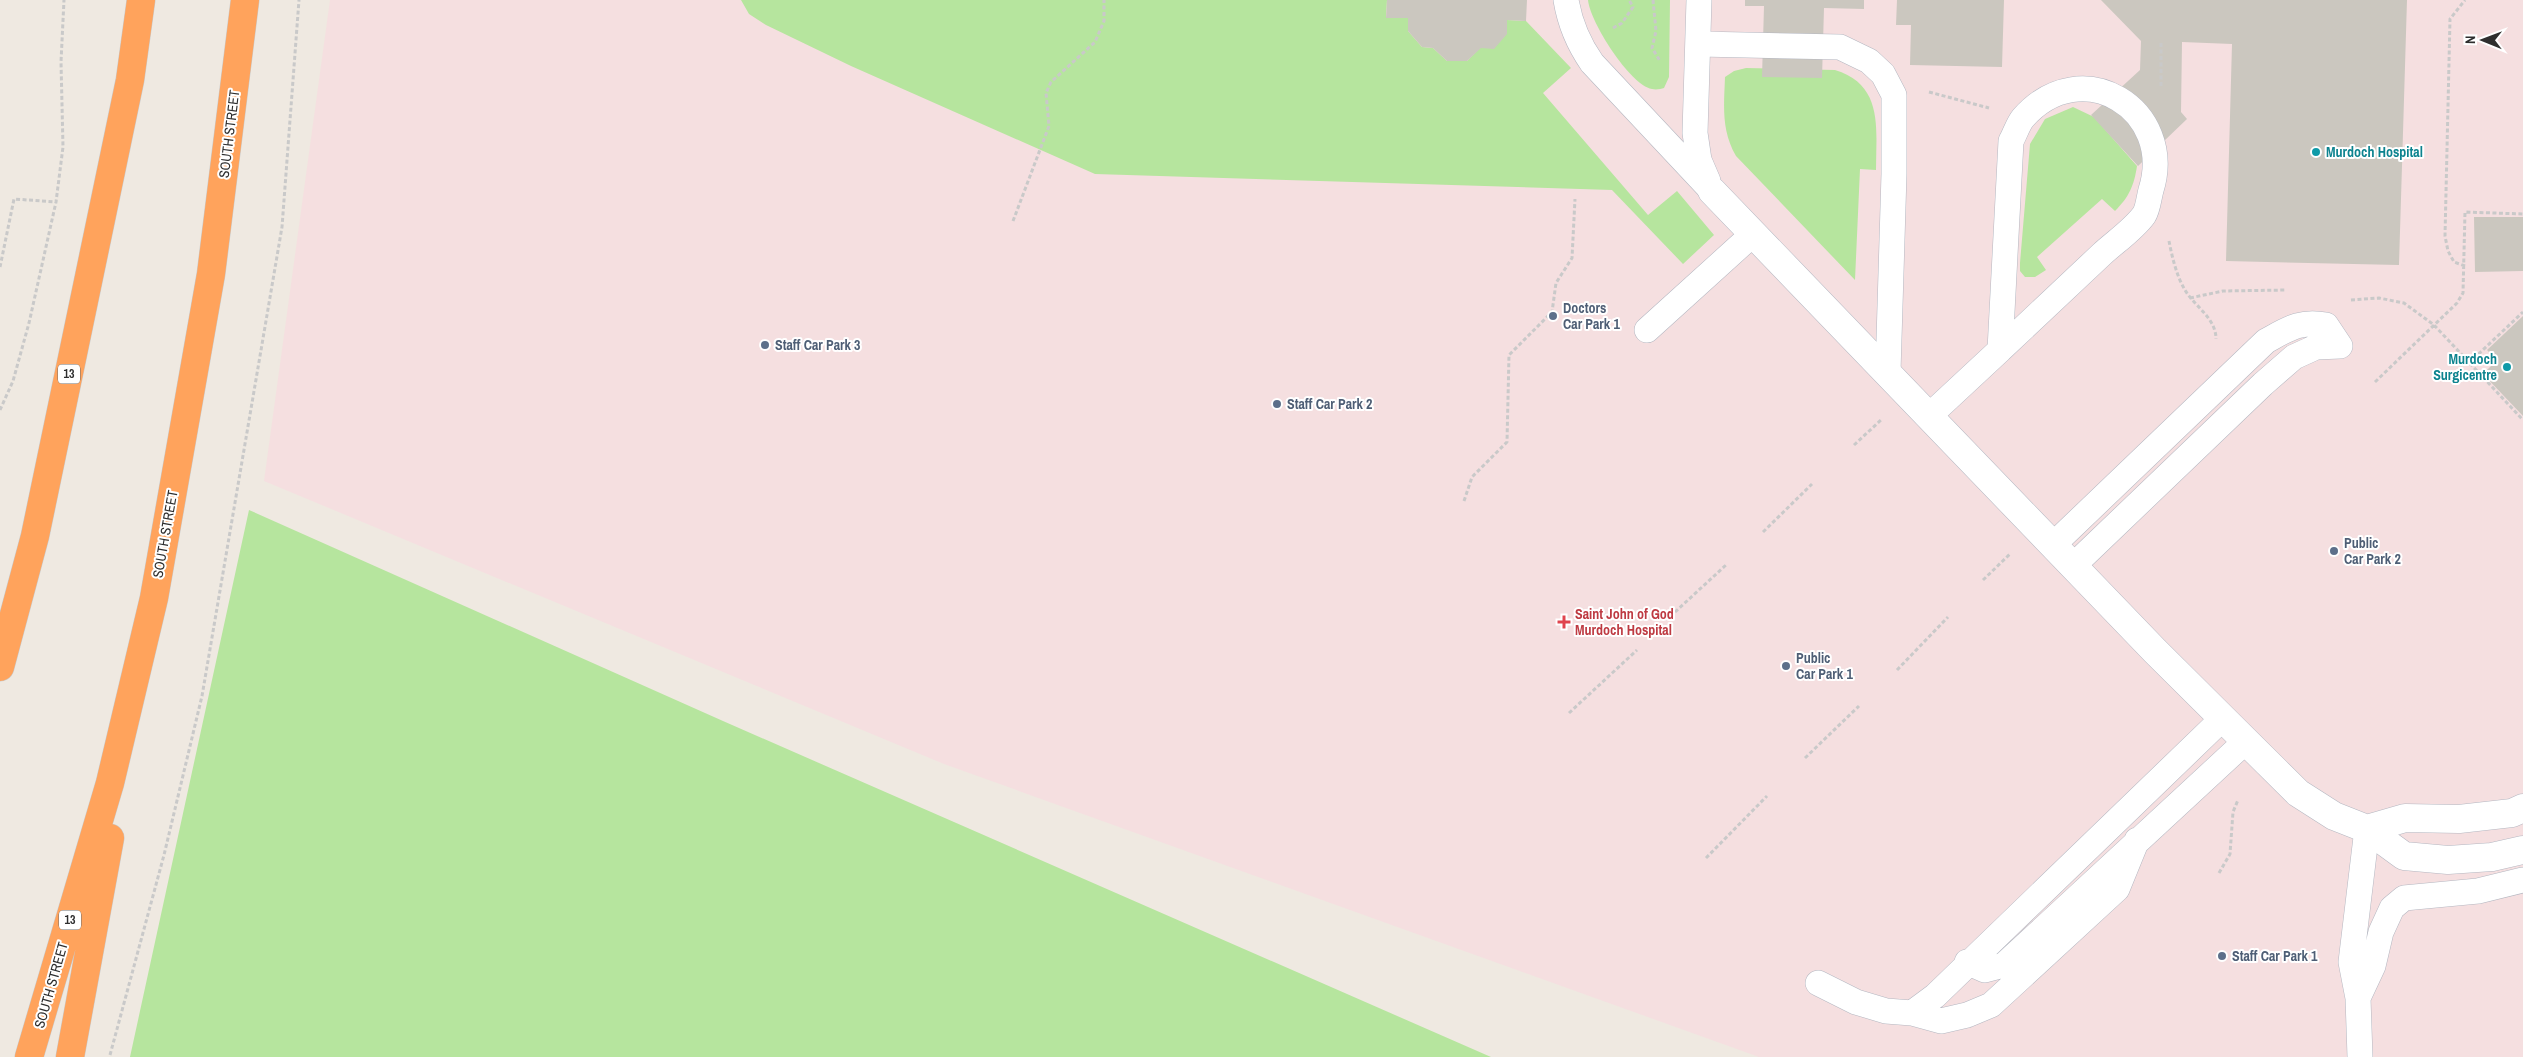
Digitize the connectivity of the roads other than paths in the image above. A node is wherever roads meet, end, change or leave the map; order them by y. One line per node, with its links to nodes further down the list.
1 (141, 0): 15 (highway, 13)
2 (245, 0): 14 (highway, SOUTH STREET / 13)
3 (1566, 0): 6 (lane)
4 (1700, 0): 5 (lane)
5 (1699, 44): 6 (lane); 10 (lane)
6 (1712, 191): 7 (street)
7 (1754, 234): 8 (lane); 10 (street)
8 (1647, 330)
9 (2000, 350): 9 (lane); 11 (lane)
10 (1888, 372): 11 (street)
11 (1929, 416): 12 (street)
12 (2054, 544): 13 (street); 13 (lane)
13 (2074, 565): 16 (street)
14 (154, 598): 27 (highway, SOUTH STREET / 13); 28 (highway)
15 (0, 667)
16 (2222, 719): 17 (street); 23 (lane)
17 (2245, 742): 19 (street); 20 (lane)
18 (2523, 808): 19 (street)
19 (2367, 829): 21 (street); 25 (lane)
20 (2137, 840): 23 (lane); 26 (lane)
21 (2523, 850)
22 (2523, 880): 25 (lane)
23 (1968, 962): 26 (lane)
24 (1818, 983): 26 (lane)
25 (2358, 998): 29 (lane)
26 (1912, 1013)
27 (30, 1057)
28 (70, 1057)
29 (2360, 1057)

